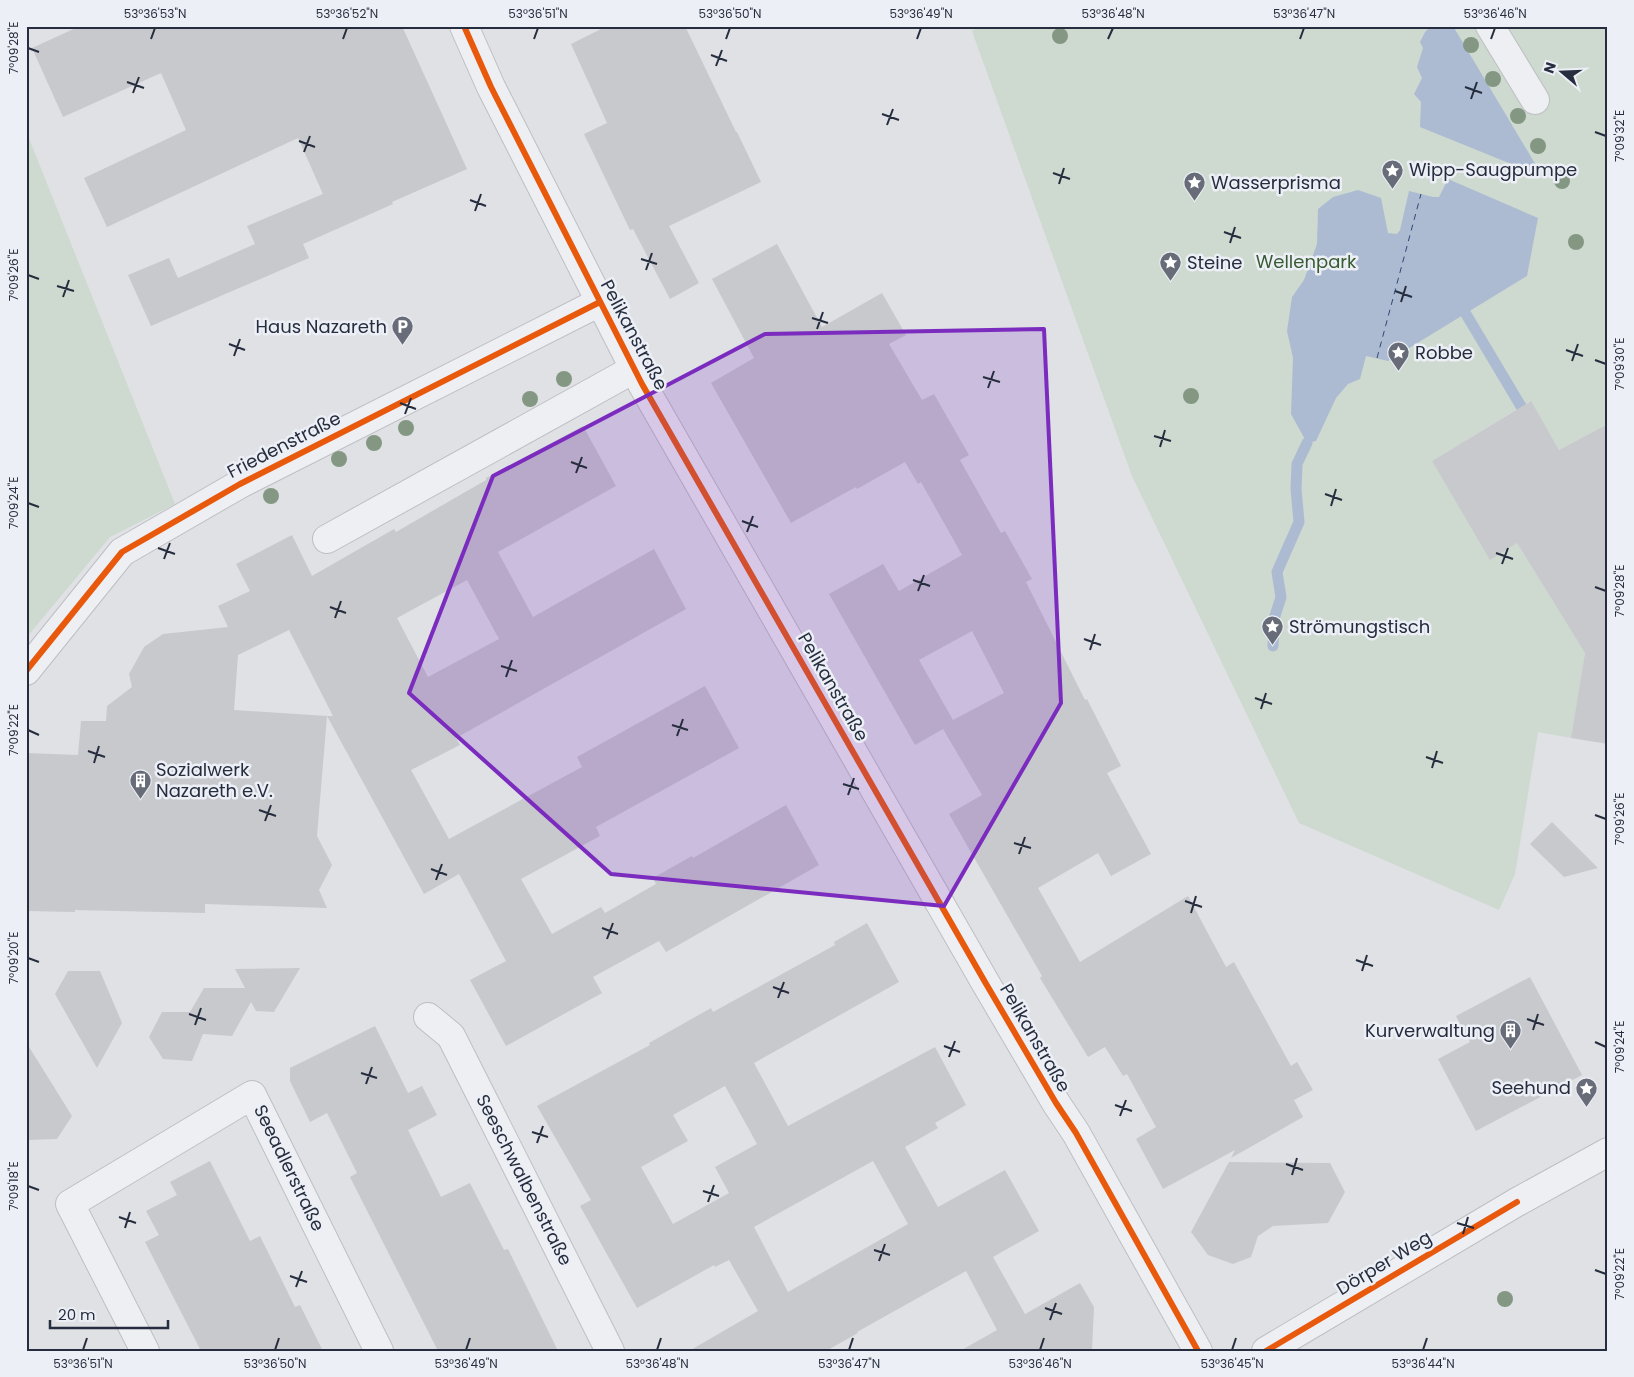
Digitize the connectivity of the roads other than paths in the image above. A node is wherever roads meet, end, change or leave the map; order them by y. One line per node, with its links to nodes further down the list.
1 (464, 26): 4 (street, Pelikanstraße)
2 (1490, 26): 3 (street)
3 (1535, 100)
4 (600, 302): 5 (street, Pelikanstraße); 7 (street, Friedenstraße)
5 (634, 369): 6 (street); 13 (street, Pelikanstraße)
6 (327, 539)
7 (26, 671)
8 (428, 1017): 12 (street, Seeschwalbenstraße)
9 (1608, 1152): 14 (street, Dörper Weg)
10 (145, 1351): 11 (street, Seeadlerstraße)
11 (379, 1351)
12 (610, 1351)
13 (1198, 1351)
14 (1266, 1351)

